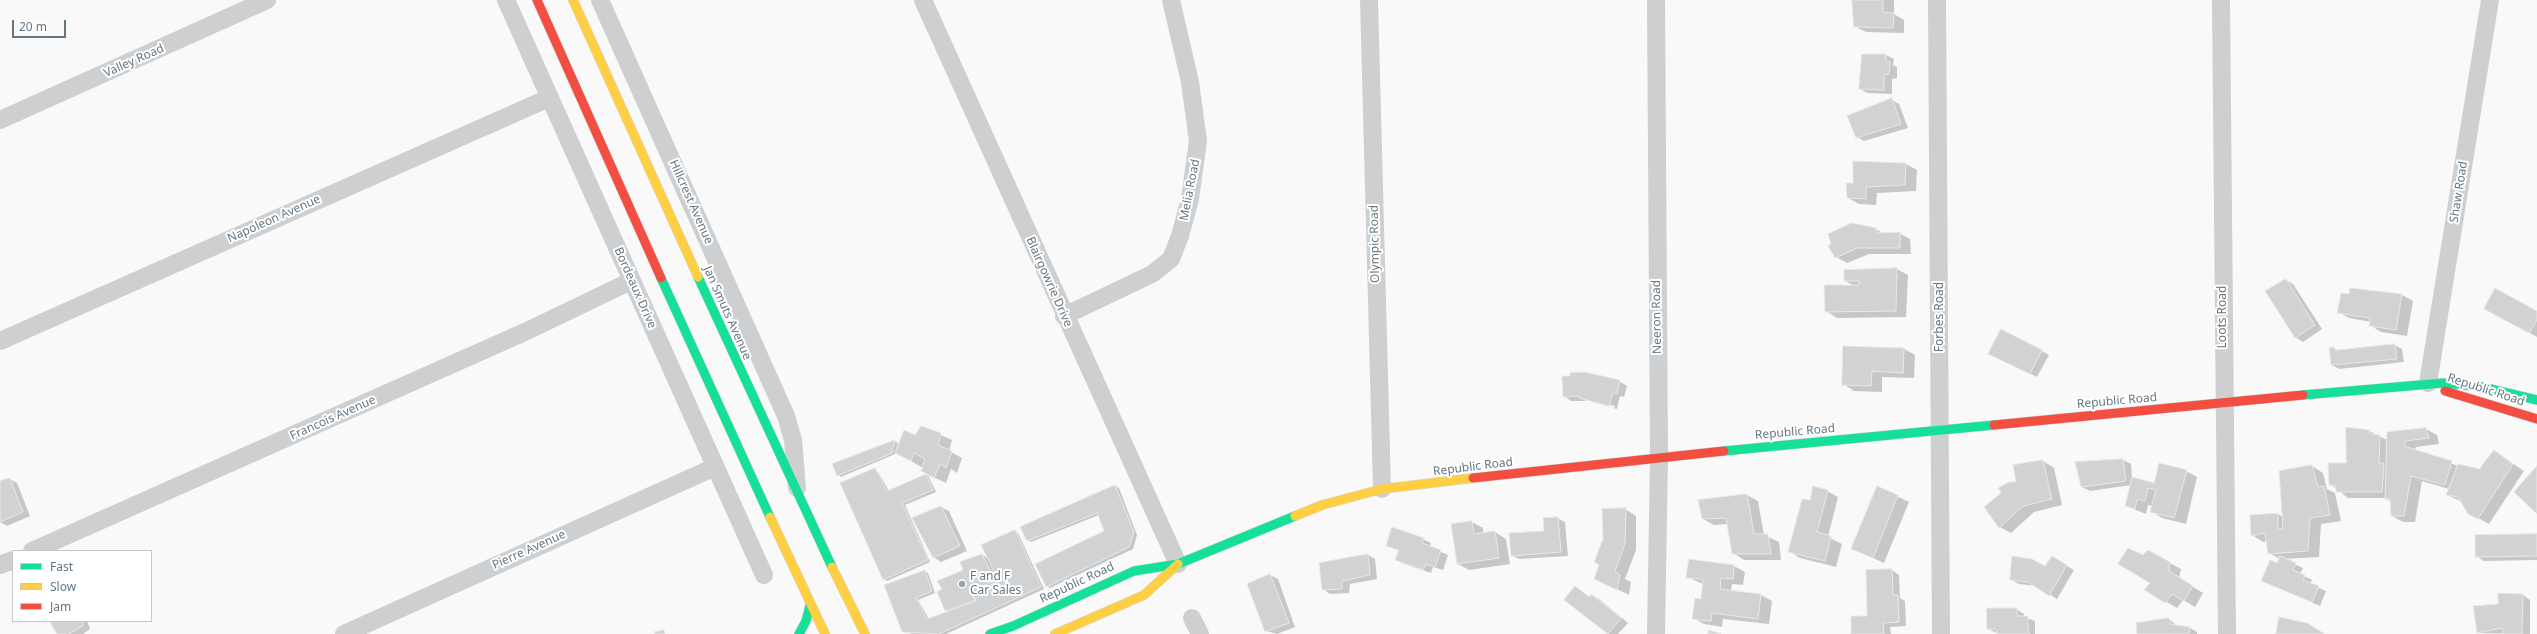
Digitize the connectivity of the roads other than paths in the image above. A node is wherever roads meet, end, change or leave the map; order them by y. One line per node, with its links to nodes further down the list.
1 (267, 0): 14 (street, Valley Road)
2 (506, 0): 13 (street, Bordeaux Drive)
3 (537, 0): 32 (main road)
4 (573, 0): 26 (main road, Jan Smuts Avenue)
5 (600, 0): 26 (street, Hillcrest Avenue)
6 (923, 0): 16 (street, Blairgowrie Drive)
7 (1171, 0): 16 (street, Melia Road)
8 (1369, 0): 25 (street, Olympic Road)
9 (1656, 0): 23 (street, Neeron Road)
10 (1937, 0): 22 (street, Forbes Road)
11 (2221, 0): 20 (street, Loots Road)
12 (2490, 0): 18 (street, Shaw Road)
13 (549, 98): 15 (street, Bordeaux Drive); 17 (street, Napoleon Avenue)
14 (0, 120)
15 (632, 281): 24 (street, Bordeaux Drive); 27 (street, Francois Avenue)
16 (1064, 316): 29 (street, Blairgowrie Drive)
17 (0, 341)
18 (2428, 383): 19 (main road, Republic Road); 20 (main road, Republic Road); 21 (main road, Republic Road)
19 (2537, 400)
20 (2224, 403): 22 (main road, Republic Road); 43 (street, Loots Road)
21 (2537, 419)
22 (1940, 430): 23 (main road, Republic Road); 42 (street, Forbes Road)
23 (1659, 457): 25 (main road, Republic Road); 41 (street, Neeron Road)
24 (715, 467): 31 (street, Bordeaux Drive); 34 (street, Pierre Avenue)
25 (1382, 489): 29 (main road, Republic Road)
26 (798, 497): 37 (main road, Jan Smuts Avenue)
27 (34, 550)
28 (12, 560): 30 (street)
29 (1178, 564): 38 (main road, Republic Road); 39 (main road, Republic Road)
30 (0, 565)
31 (764, 575)
32 (810, 605): 35 (main road); 36 (main road)
33 (1192, 618): 40 (street)
34 (344, 634)
35 (799, 634)
36 (825, 634)
37 (865, 634)
38 (990, 634)
39 (1055, 634)
40 (1200, 634)
41 (1656, 634)
42 (1941, 634)
43 (2227, 634)

